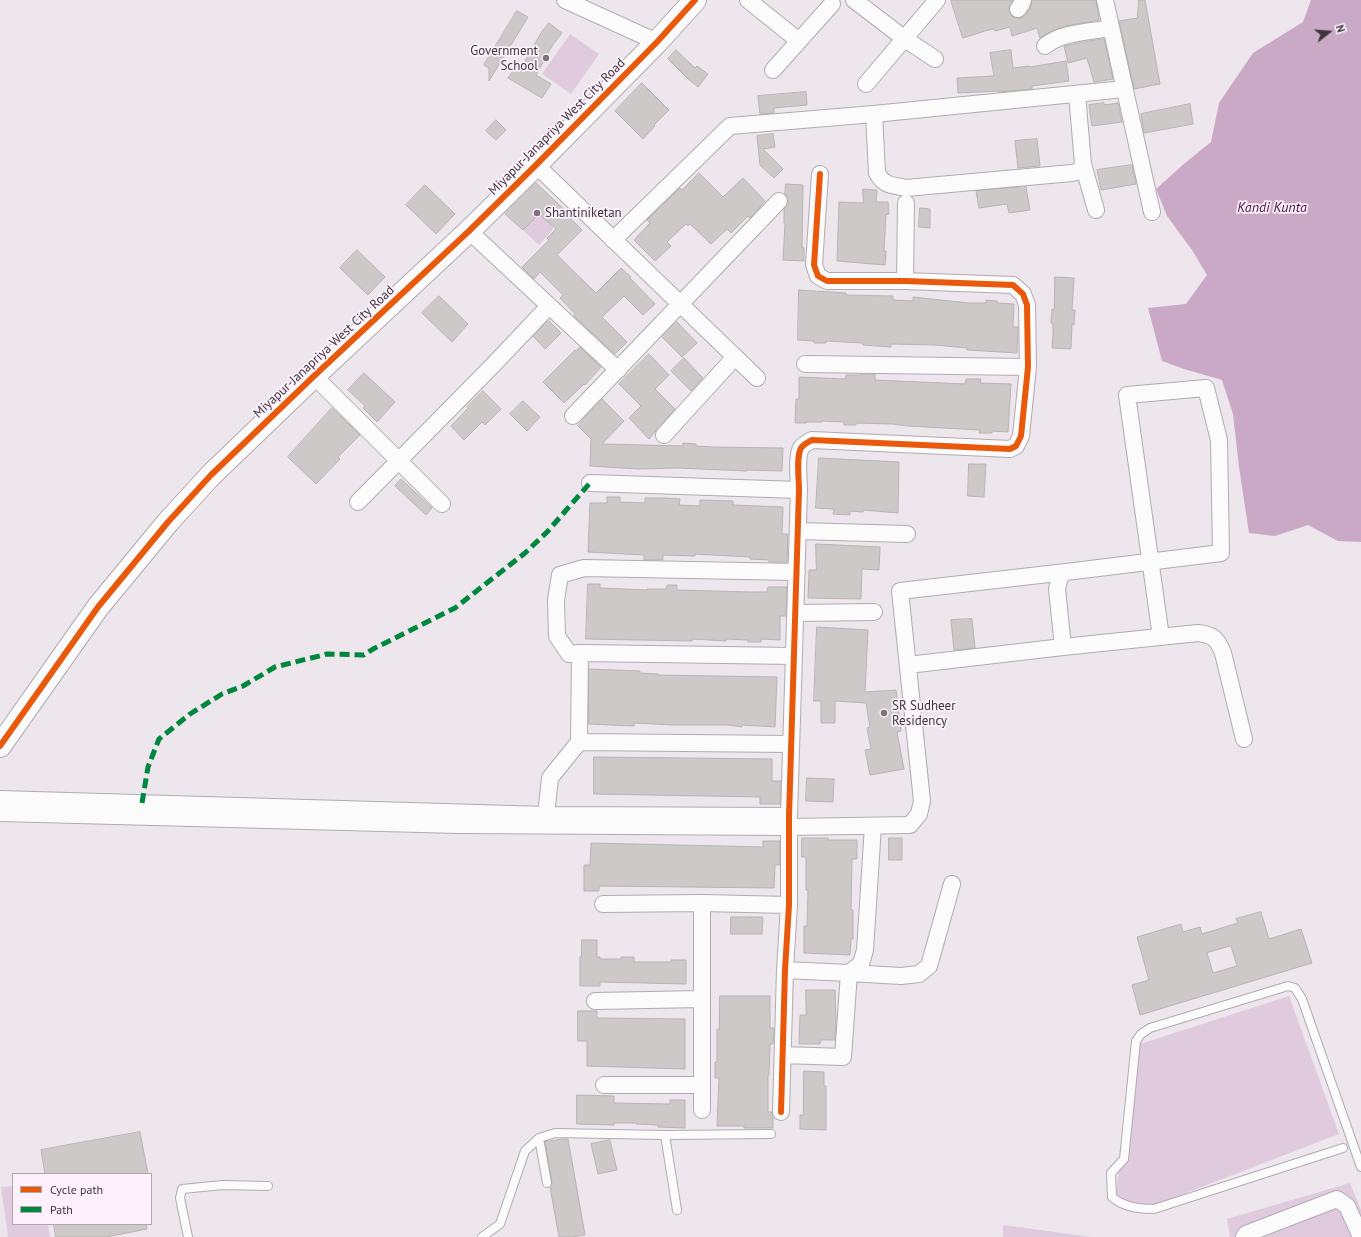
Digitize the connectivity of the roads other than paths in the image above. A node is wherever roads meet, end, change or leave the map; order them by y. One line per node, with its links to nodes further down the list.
1 (565, 0): 11 (street)
2 (695, 0): 11 (street, Miyapur-Janapriya West City Road)
3 (748, 0): 10 (street)
4 (854, 0): 9 (street)
5 (937, 0): 9 (street)
6 (1105, 0): 8 (street)
7 (832, 1): 10 (street)
8 (1111, 28): 12 (street); 16 (street)
9 (905, 39): 13 (street); 15 (street)
10 (799, 41): 14 (street)
11 (657, 42): 20 (street, Miyapur-Janapriya West City Road)
12 (1045, 46)
13 (935, 59)
14 (773, 70)
15 (866, 84)
16 (1124, 89): 17 (street); 25 (street)
17 (1077, 94): 18 (street); 19 (street)
18 (874, 114): 19 (street); 27 (street)
19 (1083, 164): 24 (street)
20 (536, 165): 26 (street, Miyapur-Janapriya West City Road); 27 (street)
21 (820, 174): 28 (street)
22 (779, 201): 29 (street)
23 (906, 203): 28 (street)
24 (1096, 210)
25 (1152, 212)
26 (469, 231): 30 (street); 35 (street, Miyapur-Janapriya West City Road)
27 (613, 240): 29 (street)
28 (905, 281): 33 (street)
29 (680, 304): 31 (street); 34 (street)
30 (549, 306): 34 (street); 39 (street)
31 (735, 358): 36 (street); 38 (street)
32 (805, 364): 33 (street)
33 (1028, 367): 41 (street)
34 (618, 370): 37 (street)
35 (314, 376): 39 (street); 59 (street, Miyapur-Janapriya West City Road)
36 (757, 378)
37 (573, 416)
38 (664, 435)
39 (399, 461): 42 (street); 43 (street)
40 (590, 483): 41 (street)
41 (799, 490): 44 (street)
42 (358, 502)
43 (442, 504)
44 (798, 531): 45 (street); 47 (street)
45 (907, 534)
46 (1150, 561): 46 (street); 48 (street); 51 (street)
47 (797, 572): 50 (street); 53 (street)
48 (1066, 572): 52 (street); 55 (street)
49 (874, 612): 50 (street)
50 (796, 613): 54 (street)
51 (1161, 637): 52 (street); 56 (street)
52 (1063, 647): 55 (street)
53 (580, 654): 54 (street); 57 (street)
54 (794, 656): 58 (street)
55 (908, 665): 64 (street)
56 (1244, 739)
57 (579, 742): 58 (street); 62 (street)
58 (792, 744): 63 (street)
59 (0, 746)
60 (0, 799): 62 (street)
61 (0, 813): 63 (street)
62 (546, 815): 63 (street)
63 (789, 822): 64 (street); 68 (street)
64 (872, 826): 70 (street)
65 (952, 884): 70 (street)
66 (702, 903): 67 (street); 68 (street); 71 (street)
67 (603, 904)
68 (789, 904): 69 (street)
69 (785, 970): 70 (street); 73 (street)
70 (848, 973): 73 (street)
71 (702, 999): 72 (street); 75 (street)
72 (595, 1001)
73 (783, 1056): 77 (street)
74 (604, 1085): 75 (street)
75 (702, 1085): 76 (street)
76 (702, 1110)
77 (781, 1112)
78 (771, 1134): 79 (lane)
79 (665, 1135): 80 (lane); 85 (lane)
80 (539, 1138): 83 (lane); 87 (lane)
81 (1343, 1148): 82 (lane)
82 (1361, 1167)
83 (547, 1183)
84 (268, 1186): 86 (lane)
85 (677, 1210)
86 (188, 1237)
87 (482, 1237)
88 (1244, 1237): 89 (street)
89 (1361, 1237)

